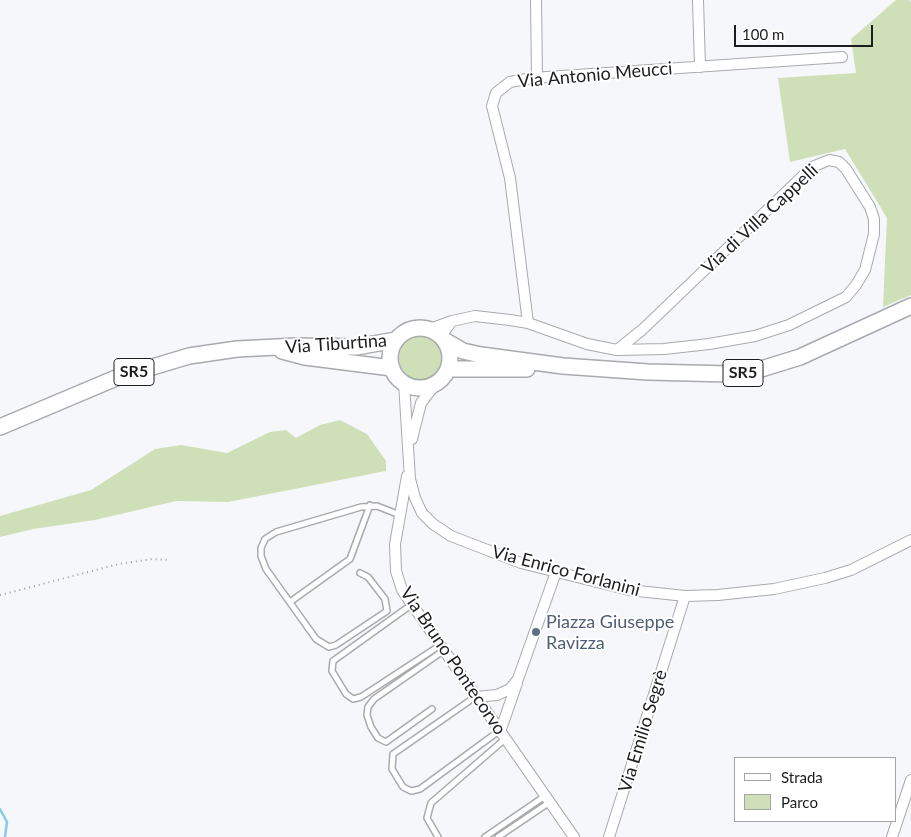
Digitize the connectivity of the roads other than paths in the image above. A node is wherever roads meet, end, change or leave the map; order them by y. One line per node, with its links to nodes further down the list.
1 (536, 0): 5 (street)
2 (698, 0): 4 (street)
3 (842, 57): 4 (street, Via Antonio Meucci)
4 (700, 66): 5 (street, Via Antonio Meucci)
5 (537, 77): 7 (street, Via Antonio Meucci)
6 (911, 306): 12 (main road, SR5)
7 (528, 323): 8 (street); 11 (street)
8 (439, 335): 9 (main road, Via Tiburtina / SR5); 12 (main road, SR5); 14 (main road)
9 (396, 340): 10 (main road, Via Tiburtina / SR5); 13 (main road, Via Tiburtina)
10 (276, 348): 13 (main road, Via Tiburtina / SR5); 17 (main road, Via Tiburtina / SR5)
11 (617, 350): 11 (street, Via di Villa Cappelli)
12 (563, 366): 14 (main road, SR5)
13 (392, 368): 16 (main road, Via Tiburtina)
14 (448, 369): 15 (main road)
15 (437, 382): 16 (main road); 18 (street, Via Bruno Pontecorvo)
16 (404, 383): 18 (street, Via Bruno Pontecorvo)
17 (0, 426)
18 (409, 465): 20 (street, Via Bruno Pontecorvo); 22 (street, Via Enrico Forlanini)
19 (370, 505): 20 (lane); 25 (lane); 25 (lane)
20 (401, 515): 26 (street, Via Bruno Pontecorvo)
21 (911, 540): 24 (street, Via Enrico Forlanini)
22 (556, 572): 24 (street, Via Enrico Forlanini); 28 (street)
23 (360, 573): 25 (lane)
24 (685, 596): 38 (street, Via Emilio Segrè)
25 (290, 602)
26 (411, 605): 27 (street, Via Bruno Pontecorvo); 27 (lane)
27 (441, 648): 29 (street, Via Bruno Pontecorvo); 30 (lane)
28 (518, 679): 29 (street); 31 (street)
29 (476, 697): 31 (street, Via Bruno Pontecorvo); 31 (lane)
30 (432, 709)
31 (502, 734): 33 (street, Via Bruno Pontecorvo); 34 (lane)
32 (911, 780): 39 (street)
33 (547, 798): 35 (lane); 36 (lane); 37 (street, Via Bruno Pontecorvo)
34 (438, 837)
35 (485, 837)
36 (498, 837)
37 (574, 837)
38 (609, 837)
39 (892, 837)

